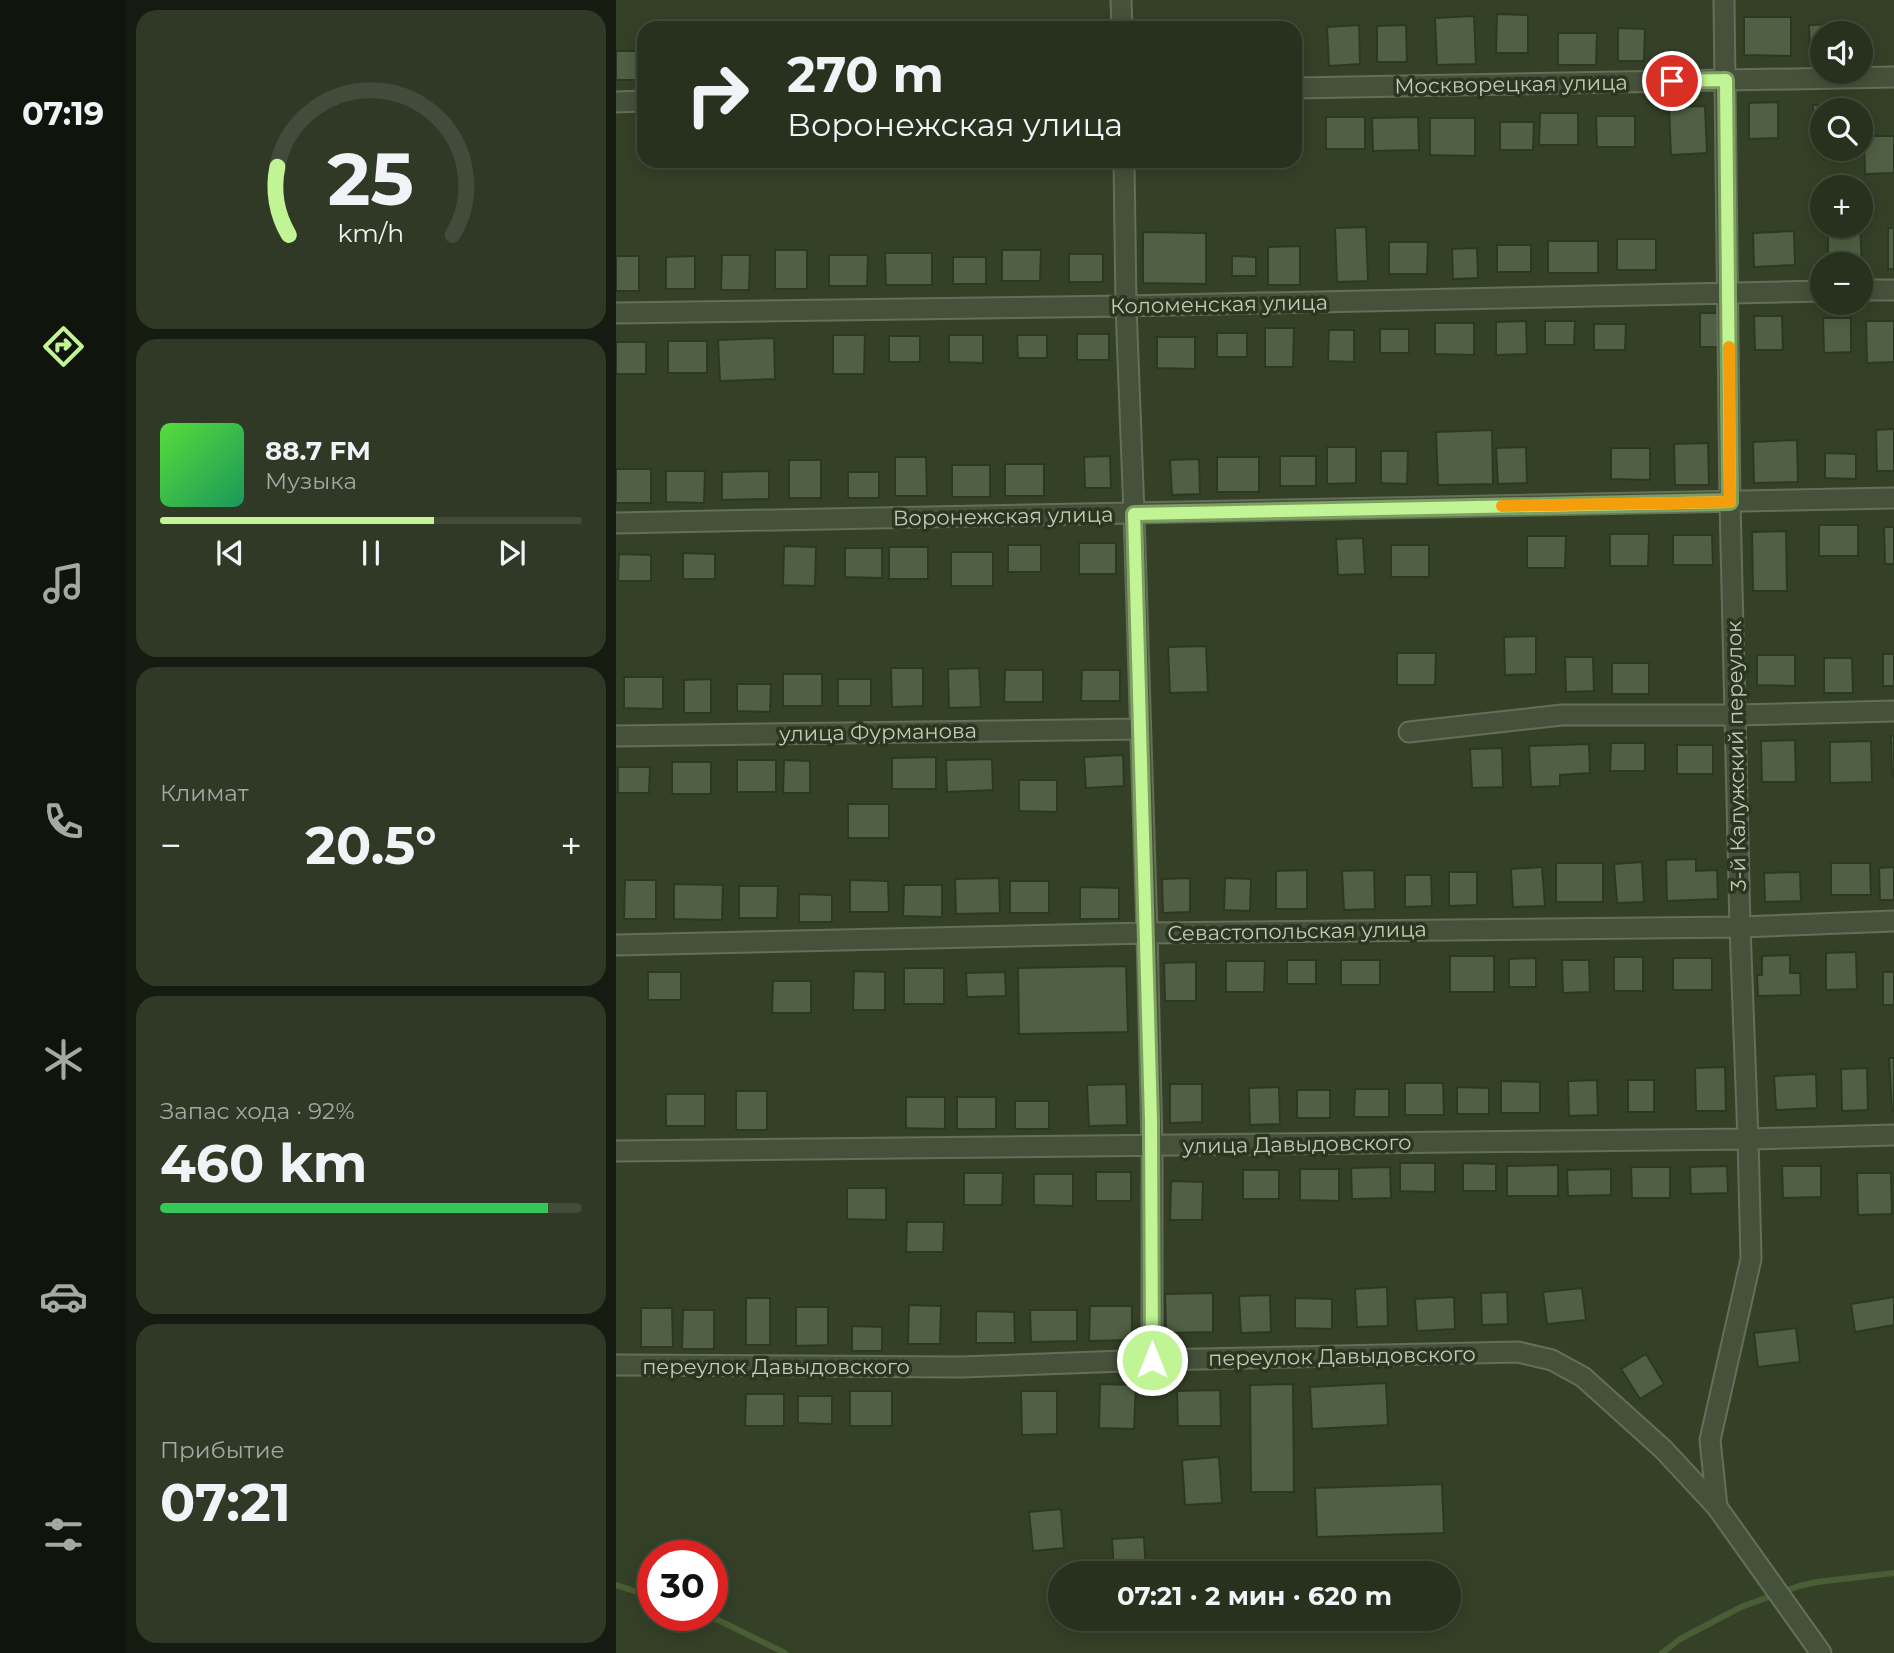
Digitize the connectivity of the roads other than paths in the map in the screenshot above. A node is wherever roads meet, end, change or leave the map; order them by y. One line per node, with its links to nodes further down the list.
1 (1121, 0): 3 (street)
2 (1724, 0): 5 (street, 3-й Калужский переулок)
3 (1122, 21)
4 (1894, 77): 5 (street, Москворецкая улица)
5 (1726, 80): 6 (street, Москворецкая улица); 13 (street, 3-й Калужский переулок)
6 (1302, 88)
7 (616, 102): 8 (street)
8 (637, 102)
9 (1124, 168): 14 (street)
10 (1873, 290): 11 (street)
11 (1894, 290)
12 (1810, 291): 13 (street, Коломенская улица)
13 (1728, 293): 14 (street, Коломенская улица); 17 (street, 3-й Калужский переулок)
14 (1126, 306): 15 (street, Коломенская улица); 18 (street)
15 (616, 313)
16 (1894, 498): 17 (street, Воронежская улица)
17 (1730, 502): 18 (street, Воронежская улица); 21 (street, 3-й Калужский переулок)
18 (1134, 514): 19 (street, Воронежская улица); 22 (street)
19 (616, 523)
20 (1894, 711): 21 (street)
21 (1736, 715): 23 (street); 26 (street, 3-й Калужский переулок)
22 (1140, 729): 24 (street, улица Фурманова); 27 (street)
23 (1409, 732)
24 (616, 736)
25 (1894, 921): 26 (street, Севастопольская улица)
26 (1740, 927): 27 (street, Севастопольская улица); 30 (street, 3-й Калужский переулок)
27 (1147, 933): 28 (street, Севастопольская улица); 31 (street)
28 (616, 945)
29 (1894, 1135): 30 (street, улица Давыдовского)
30 (1748, 1139): 31 (street, улица Давыдовского); 35 (street, 3-й Калужский переулок)
31 (1152, 1146): 32 (street, улица Давыдовского); 33 (street)
32 (616, 1151)
33 (1152, 1360): 34 (street, переулок Давыдовского); 35 (street, переулок Давыдовского)
34 (616, 1365)
35 (1717, 1507): 36 (street, переулок Давыдовского)
36 (1821, 1653)

